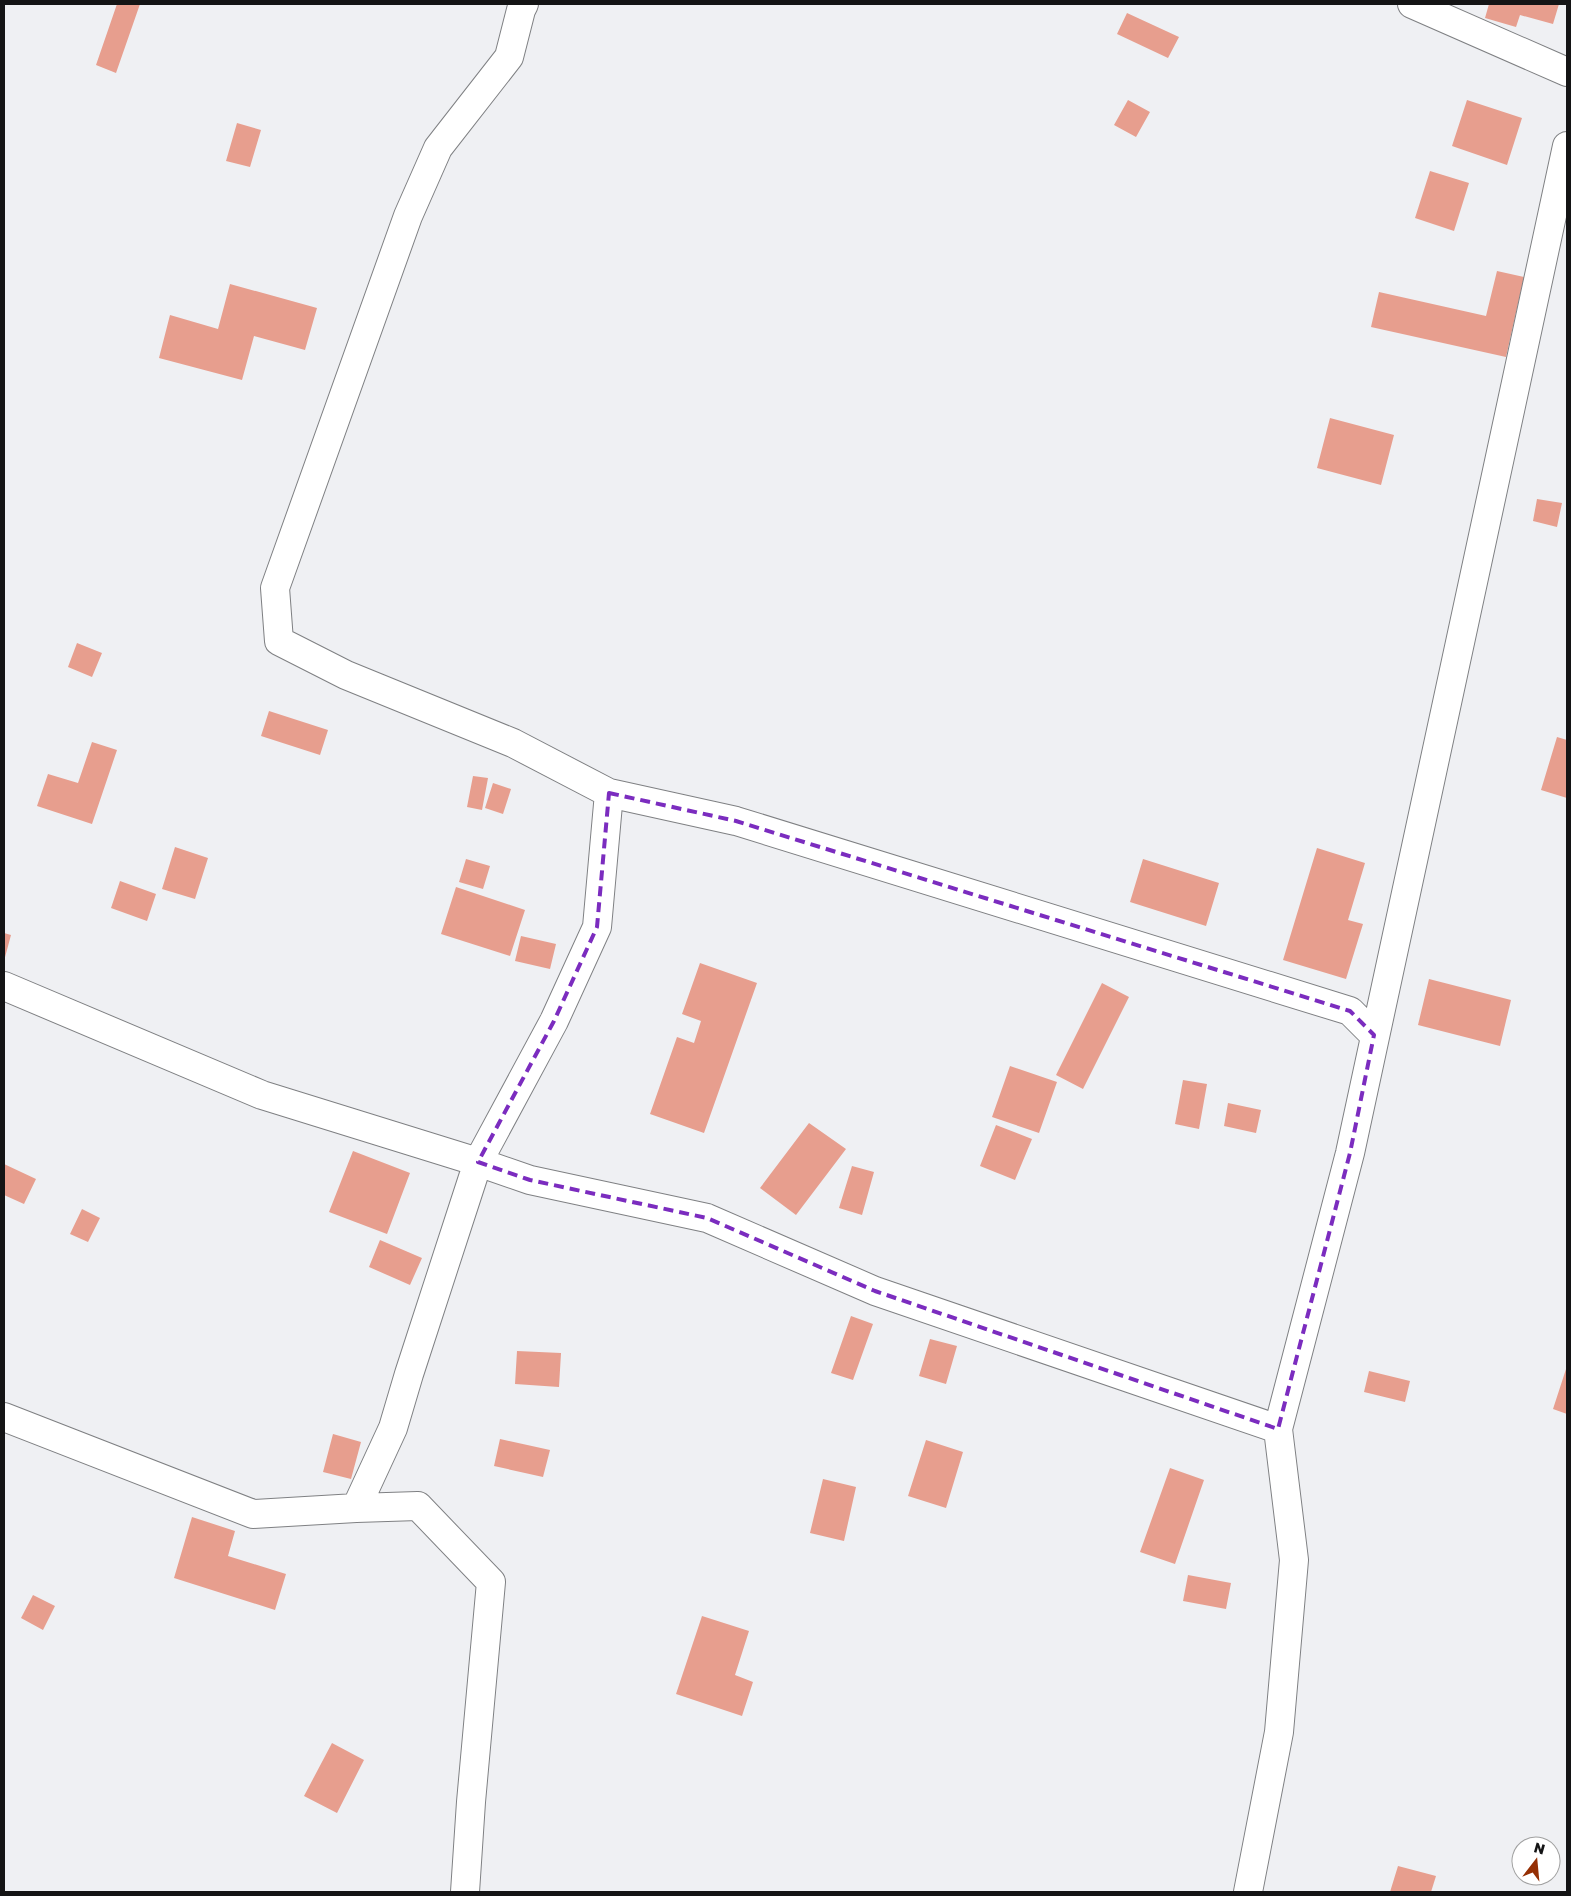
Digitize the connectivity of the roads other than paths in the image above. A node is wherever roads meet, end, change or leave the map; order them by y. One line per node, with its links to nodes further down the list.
1 (1412, 4): 3 (street)
2 (517, 6): 5 (street)
3 (1567, 72)
4 (1567, 146): 7 (street)
5 (609, 794): 7 (street); 8 (street)
6 (4, 986): 8 (street)
7 (1374, 1035): 10 (street)
8 (478, 1162): 10 (street); 11 (street)
9 (4, 1417): 11 (street)
10 (1278, 1428): 13 (street)
11 (356, 1508): 12 (street)
12 (465, 1892)
13 (1248, 1892)

